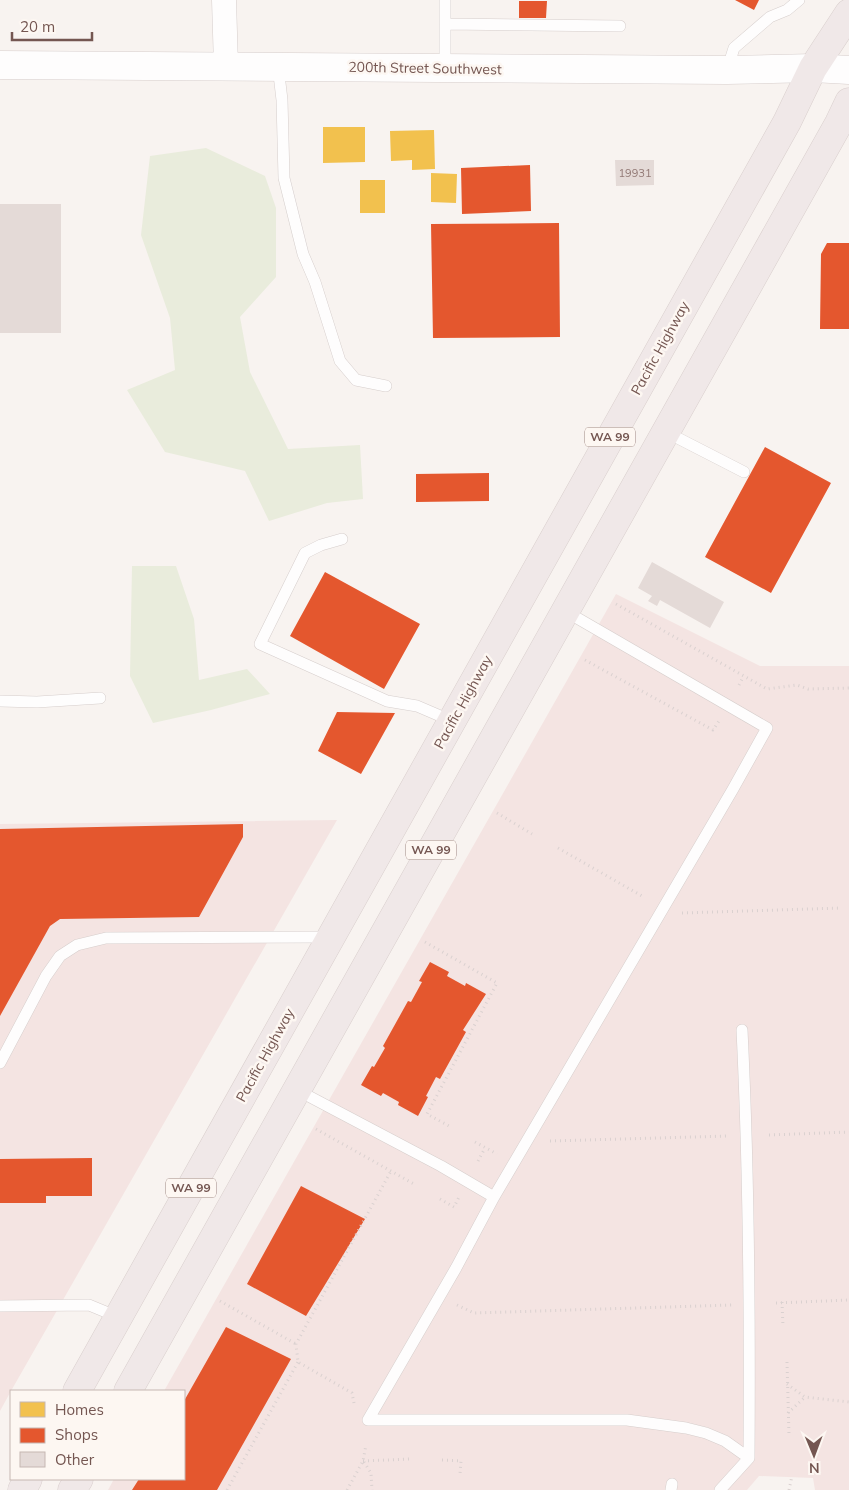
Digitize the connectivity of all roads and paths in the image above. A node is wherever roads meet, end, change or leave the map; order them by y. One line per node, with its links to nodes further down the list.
1 (224, 0): 8 (street)
2 (445, 0): 5 (lane)
3 (799, 0): 12 (lane)
4 (849, 13): 11 (highway, Pacific Highway / WA 99)
5 (445, 24): 6 (lane); 10 (lane)
6 (620, 26)
7 (0, 65): 8 (street, 200th Street Southwest)
8 (226, 66): 9 (street, 200th Street Southwest)
9 (278, 66): 10 (street, 200th Street Southwest); 15 (lane)
10 (445, 68): 12 (street, 200th Street Southwest)
11 (813, 68): 12 (street, 200th Street Southwest); 13 (street, 200th Street Southwest); 27 (highway, Pacific Highway / WA 99)
12 (727, 70)
13 (849, 70)
14 (849, 102): 16 (highway, WA 99)
15 (386, 386)
16 (666, 432): 17 (lane); 20 (highway, WA 99)
17 (744, 472)
18 (342, 539): 27 (lane)
19 (616, 604): 22 (path)
20 (565, 611): 39 (highway, WA 99); 53 (lane)
21 (585, 660): 28 (path)
22 (743, 676): 23 (path); 24 (path)
23 (740, 685)
24 (849, 688)
25 (100, 698): 26 (lane)
26 (0, 701)
27 (452, 721): 35 (highway, Pacific Highway / WA 99)
28 (719, 721)
29 (497, 813): 30 (path)
30 (532, 834)
31 (558, 848): 32 (path)
32 (642, 896)
33 (841, 908): 34 (path)
34 (676, 913)
35 (331, 938): 38 (lane); 62 (highway, Pacific Highway / WA 99)
36 (425, 942): 40 (path)
37 (742, 1030): 76 (lane)
38 (0, 1062)
39 (297, 1090): 53 (lane); 69 (highway, WA 99)
40 (449, 1126)
41 (316, 1129): 50 (path)
42 (849, 1132): 43 (path)
43 (769, 1134)
44 (732, 1136): 45 (path)
45 (547, 1141)
46 (475, 1142): 47 (path)
47 (485, 1148): 48 (path); 49 (path)
48 (497, 1154)
49 (478, 1162)
50 (391, 1171): 51 (path); 64 (path)
51 (414, 1184)
52 (460, 1196): 54 (path)
53 (494, 1197): 76 (lane)
54 (440, 1199)
55 (849, 1300): 57 (path)
56 (220, 1301): 64 (path)
57 (782, 1302): 58 (path); 63 (path)
58 (776, 1303)
59 (456, 1304): 60 (path)
60 (737, 1305)
61 (0, 1306): 62 (lane)
62 (118, 1317): 68 (highway, Pacific Highway / WA 99)
63 (783, 1326)
64 (296, 1344): 65 (path)
65 (298, 1362): 72 (path); 82 (path)
66 (787, 1362): 67 (path)
67 (787, 1384): 70 (path); 73 (path)
68 (78, 1390)
69 (129, 1390)
70 (805, 1397): 71 (path); 73 (path)
71 (849, 1402)
72 (354, 1403)
73 (788, 1412): 74 (path)
74 (789, 1435)
75 (366, 1445): 79 (path)
76 (749, 1458): 85 (lane)
77 (410, 1459): 79 (path)
78 (442, 1460): 80 (path)
79 (363, 1461): 83 (path); 84 (path)
80 (460, 1474)
81 (792, 1476): 86 (path)
82 (227, 1490)
83 (347, 1490)
84 (372, 1490)
85 (720, 1490)
86 (789, 1490)

